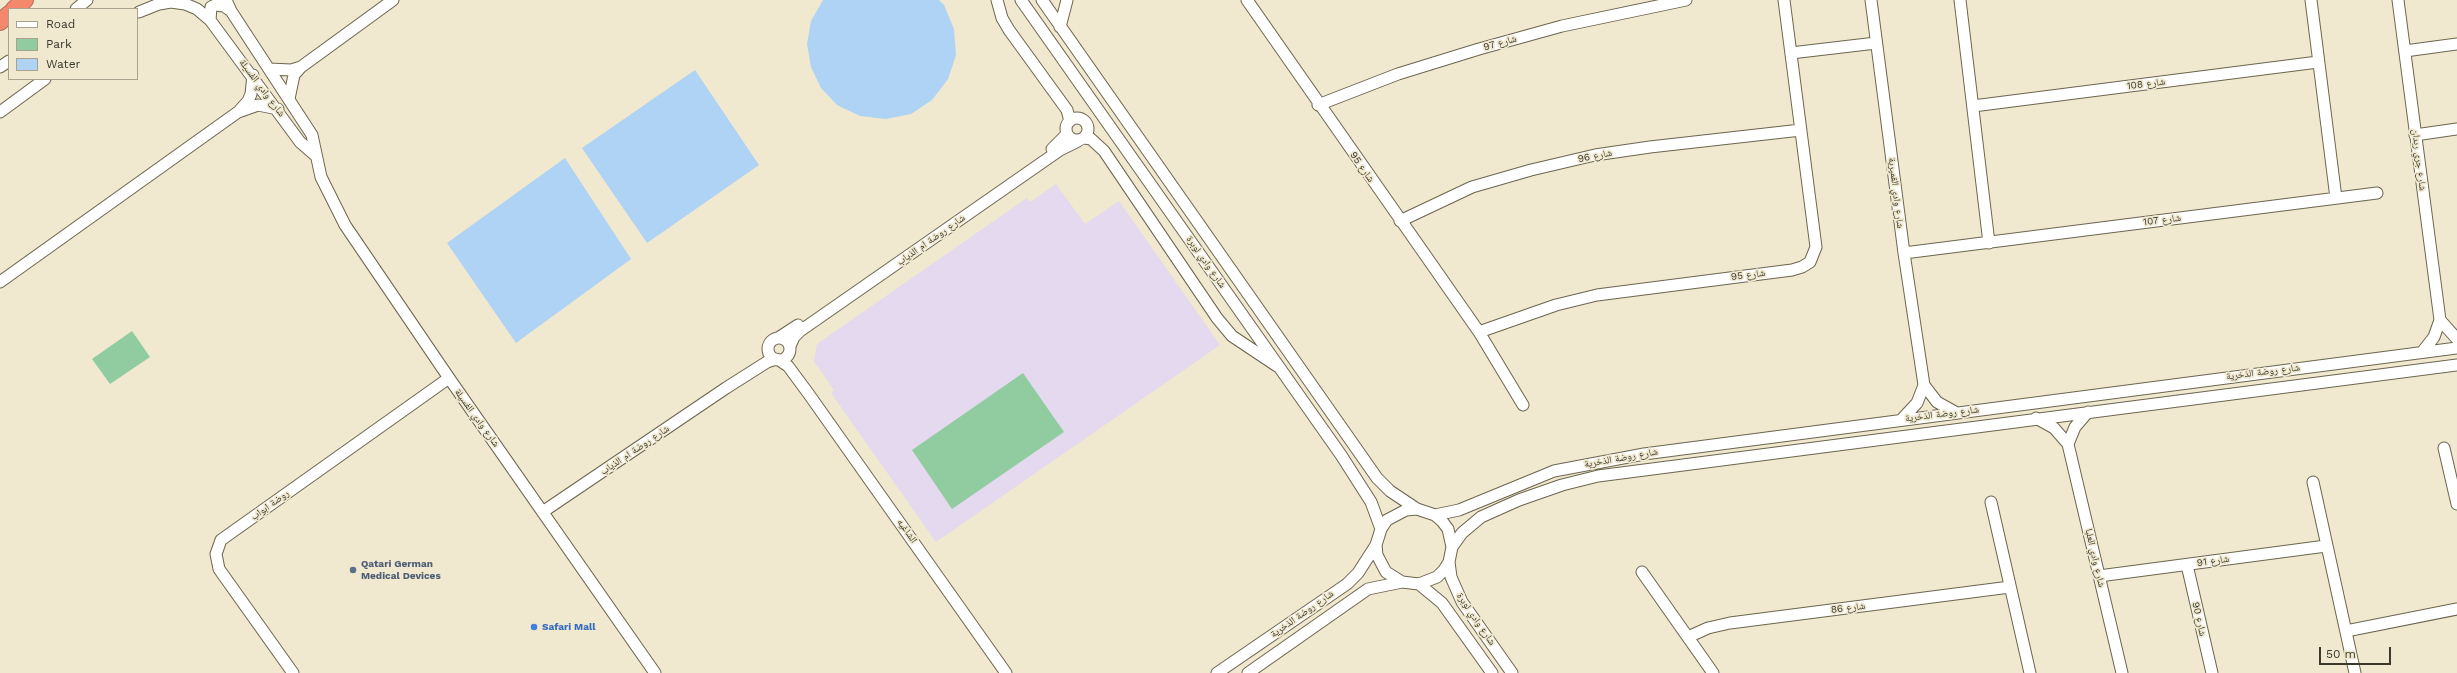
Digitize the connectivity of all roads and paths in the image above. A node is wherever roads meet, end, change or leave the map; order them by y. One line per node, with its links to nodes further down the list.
1 (25, 0): 17 (highway)
2 (87, 0): 18 (street)
3 (155, 0): 20 (street)
4 (226, 0): 19 (street, شارع وادي الفسيلة)
5 (393, 0): 30 (street)
6 (997, 0): 40 (street)
7 (1021, 0): 63 (street, شارع وادي لوبرة)
8 (1042, 0): 24 (street, شارع وادي لوبرة)
9 (1068, 0): 24 (street)
10 (1247, 0): 35 (street, شارع 95)
11 (1686, 0): 35 (street, شارع 97)
12 (1784, 0): 28 (street, شارع 95)
13 (1871, 0): 25 (street, شارع وادي القميرية)
14 (1960, 0): 36 (street)
15 (2311, 0): 29 (street)
16 (2398, 0): 27 (street, شارع جري ربدان)
17 (15, 8)
18 (77, 8)
19 (231, 11): 22 (street); 31 (street, شارع وادي الفسيلة)
20 (138, 12): 22 (street, شارع وادي الفسيلة)
21 (8, 15): 23 (highway)
22 (210, 20): 32 (street, شارع وادي الفسيلة)
23 (0, 22)
24 (1060, 27): 78 (street, شارع وادي لوبرة)
25 (1876, 43): 28 (street); 51 (street, شارع وادي القميرية)
26 (2457, 44): 27 (street)
27 (2405, 51): 44 (street, شارع جري ربدان)
28 (1791, 53): 42 (street, شارع 95)
29 (2318, 62): 36 (street, شارع 108); 48 (street)
30 (301, 67): 31 (street); 34 (street)
31 (269, 69): 34 (street, شارع وادي الفسيلة)
32 (252, 75): 37 (street, شارع وادي الفسيلة); 39 (street)
33 (44, 80): 38 (street)
34 (289, 99): 46 (street, شارع وادي الفسيلة)
35 (1318, 106): 49 (street, شارع 95)
36 (1973, 106): 50 (street)
37 (278, 109): 39 (street); 46 (street, شارع وادي الفسيلة)
38 (0, 112)
39 (238, 112): 52 (street)
40 (1070, 121): 43 (street); 45 (street)
41 (2457, 129): 44 (street)
42 (1800, 130): 49 (street, شارع 96); 54 (street, شارع 95)
43 (1067, 134): 45 (street); 55 (street, شارع روضة ام الذياب)
44 (2415, 135): 53 (street, شارع جري ربدان)
45 (1081, 139): 58 (street, شارع روضة ام الذياب); 63 (street)
46 (315, 155): 64 (street, شارع وادي الفسيلة)
47 (2377, 193): 48 (street, شارع 107)
48 (2336, 198): 50 (street, شارع 107)
49 (1400, 221): 54 (street, شارع 95)
50 (1989, 243): 51 (street, شارع 107)
51 (1904, 253): 65 (street, شارع وادي القميرية)
52 (0, 282)
53 (2440, 320): 56 (street); 60 (street, شارع جري ربدان)
54 (1479, 332): 68 (street, شارع 95)
55 (778, 338): 57 (street); 58 (street)
56 (2457, 339)
57 (768, 348): 61 (street); 66 (street, شارع روضة ام الذياب)
58 (790, 348): 61 (street); 67 (street, الشاغيه)
59 (2457, 348): 60 (street, شارع روضة الذخرية)
60 (2423, 351): 69 (street, شارع روضة الذخرية)
61 (777, 360): 66 (street, شارع روضة ام الذياب); 67 (street, الشاغيه)
62 (2457, 365): 70 (street, شارع روضة الذخرية)
63 (1282, 369): 81 (street, شارع وادي لوبرة)
64 (449, 378): 79 (street, شارع وادي الفسيلة); 95 (street, روضة ابواب)
65 (1924, 385): 69 (street, شارع وادي القميرية); 71 (street)
66 (726, 388): 79 (street, شارع روضة ام الذياب)
67 (806, 390): 97 (street, الشاغيه)
68 (1522, 405)
69 (1955, 412): 71 (street, شارع روضة الذخرية)
70 (2088, 412): 72 (street, شارع روضة الذخرية); 73 (street)
71 (1903, 418): 80 (street, شارع روضة الذخرية)
72 (2036, 418): 73 (street, شارع وادي العلبا); 84 (street, شارع روضة الذخرية)
73 (2068, 444): 88 (street, شارع وادي العلبا)
74 (2444, 448): 77 (street)
75 (2313, 482): 83 (street)
76 (1990, 502): 91 (street)
77 (2457, 504)
78 (1417, 509): 80 (street); 81 (street)
79 (544, 511): 96 (street, شارع وادي الفسيلة)
80 (1435, 515): 84 (street)
81 (1381, 529): 82 (street)
82 (1376, 545): 89 (street); 98 (street, شارع روضة الذخرية)
83 (2326, 546): 86 (street, شارع 91); 93 (street)
84 (1452, 547): 85 (street)
85 (1449, 562): 90 (street); 101 (street, شارع وادي لوبرة)
86 (2187, 565): 88 (street, شارع 91); 105 (street, شارع 90)
87 (1642, 572): 94 (street)
88 (2099, 576): 104 (street, شارع وادي العلبا)
89 (1402, 582): 90 (street); 99 (street, شارع روضة الذخرية)
90 (1419, 584): 100 (street, شارع وادي لوبرة)
91 (2010, 587): 94 (street, شارع 86); 103 (street)
92 (2457, 609): 93 (street)
93 (2346, 631): 106 (street)
94 (1688, 637): 102 (street)
95 (294, 673)
96 (655, 673)
97 (1006, 673)
98 (1217, 673)
99 (1248, 673)
100 (1492, 673)
101 (1512, 673)
102 (1713, 673)
103 (2030, 673)
104 (2122, 673)
105 (2212, 673)
106 (2355, 673)

